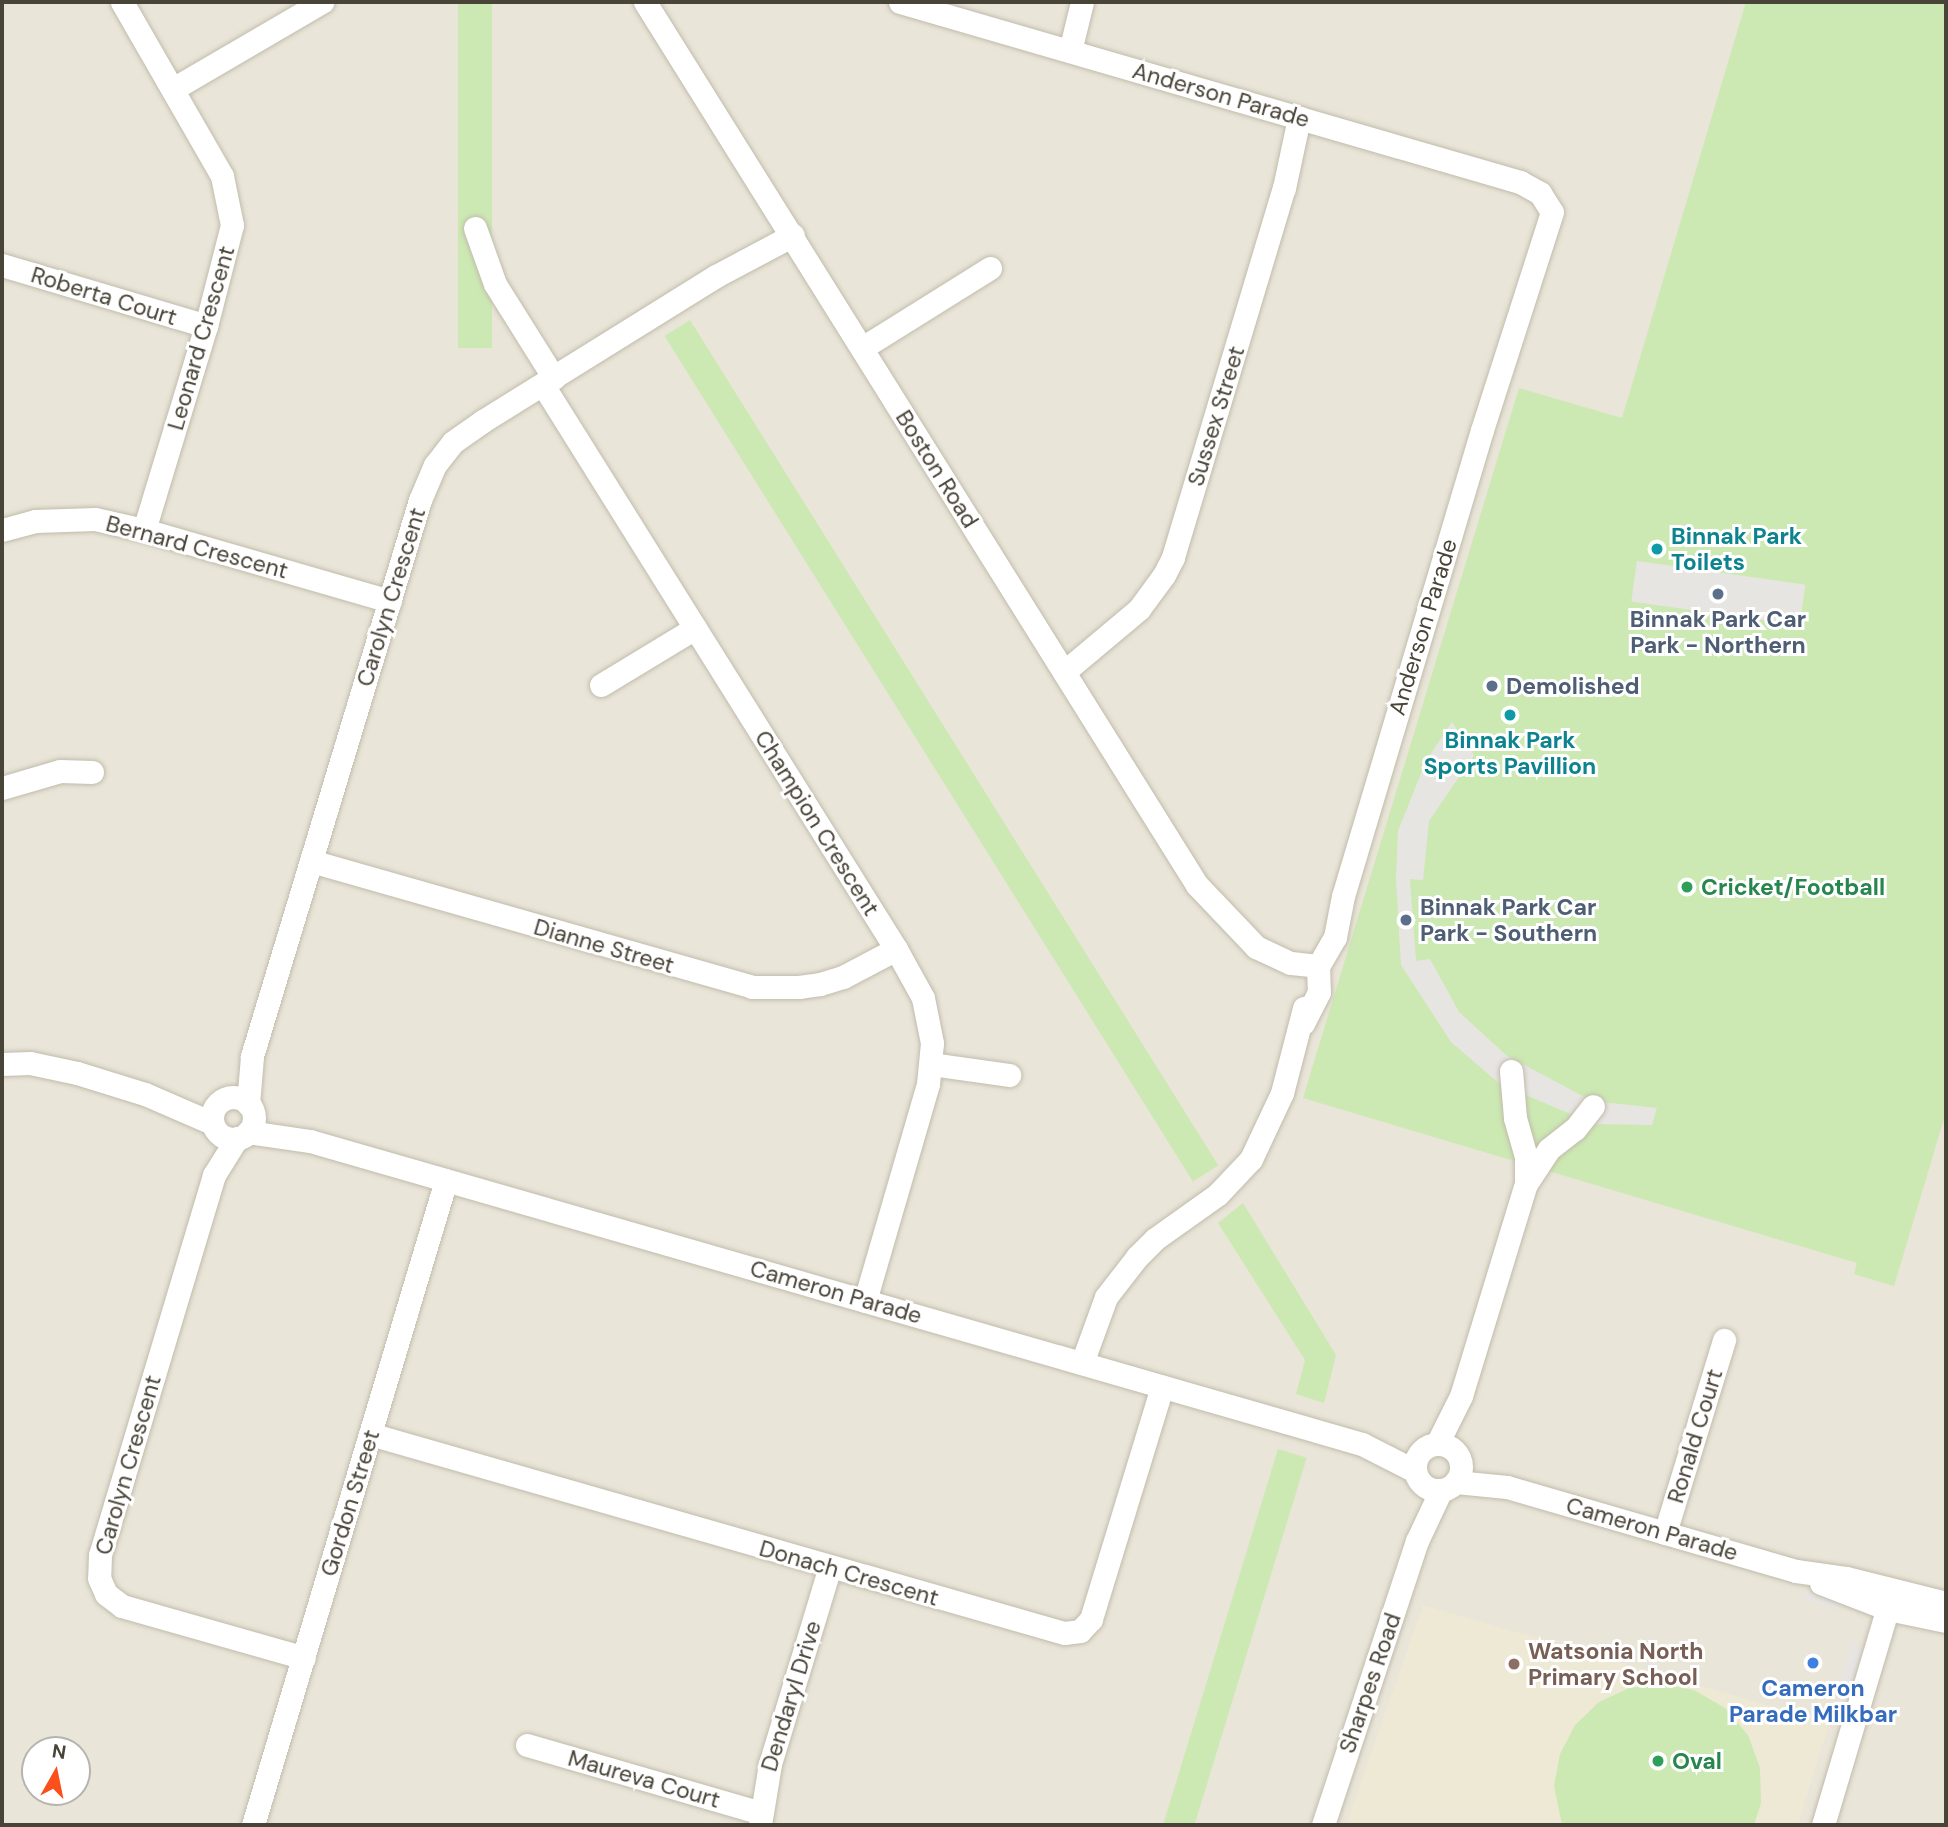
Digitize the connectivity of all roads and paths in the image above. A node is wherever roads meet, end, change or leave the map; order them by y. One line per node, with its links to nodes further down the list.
1 (122, 2): 8 (street, Leonard Crescent)
2 (322, 2): 8 (street)
3 (900, 2): 7 (street, Anderson Parade)
4 (1072, 2): 7 (street)
5 (1082, 2): 7 (street)
6 (648, 3): 11 (street, Boston Road)
7 (1063, 49): 9 (street, Anderson Parade)
8 (173, 89): 14 (street, Leonard Crescent)
9 (1305, 120): 21 (street, Sussex Street); 27 (street, Anderson Parade)
10 (475, 228): 16 (street, Champion Crescent)
11 (789, 230): 15 (street, Boston Road); 16 (street, Carolyn Crescent)
12 (2, 265): 14 (street, Roberta Court)
13 (990, 268): 15 (street)
14 (206, 326): 18 (street, Leonard Crescent)
15 (862, 348): 21 (street, Boston Road)
16 (548, 381): 19 (street, Carolyn Crescent); 20 (street, Champion Crescent)
17 (2, 530): 18 (street, Bernard Crescent)
18 (144, 530): 19 (street, Bernard Crescent)
19 (390, 601): 25 (street, Carolyn Crescent)
20 (695, 628): 22 (street); 26 (street, Champion Crescent)
21 (1059, 665): 27 (street, Boston Road)
22 (601, 685)
23 (92, 772): 24 (street)
24 (2, 788)
25 (311, 861): 26 (street, Dianne Street); 33 (street, Carolyn Crescent)
26 (896, 949): 29 (street, Champion Crescent)
27 (1308, 962): 38 (street, Anderson Parade)
28 (4, 1059): 33 (street, Cameron Parade)
29 (931, 1065): 31 (street); 36 (street, Champion Crescent)
30 (1511, 1070): 35 (street, Sharpes Road)
31 (1009, 1075)
32 (1593, 1106): 35 (street, Sharpes Road)
33 (232, 1117): 34 (street, Cameron Parade); 47 (street, Carolyn Crescent)
34 (446, 1180): 36 (street, Cameron Parade); 40 (street, Gordon Street)
35 (1526, 1184): 41 (street, Sharpes Road)
36 (864, 1301): 38 (street, Cameron Parade)
37 (1724, 1340): 42 (street, Ronald Court)
38 (1088, 1365): 39 (street, Cameron Parade)
39 (1161, 1387): 41 (street, Cameron Parade); 43 (street, Donach Crescent)
40 (370, 1434): 43 (street, Donach Crescent); 47 (street, Gordon Street)
41 (1438, 1467): 42 (street, Cameron Parade); 51 (street, Sharpes Road)
42 (1665, 1533): 44 (street, Cameron Parade)
43 (830, 1567): 49 (street, Dendaryl Drive)
44 (1890, 1599): 45 (street, Cameron Parade); 46 (street, Cameron Parade); 52 (street)
45 (1946, 1603)
46 (1946, 1621)
47 (304, 1658): 50 (street, Gordon Street)
48 (527, 1745): 49 (street, Maureva Court)
49 (760, 1819)
50 (253, 1825)
51 (1324, 1825)
52 (1823, 1825)

